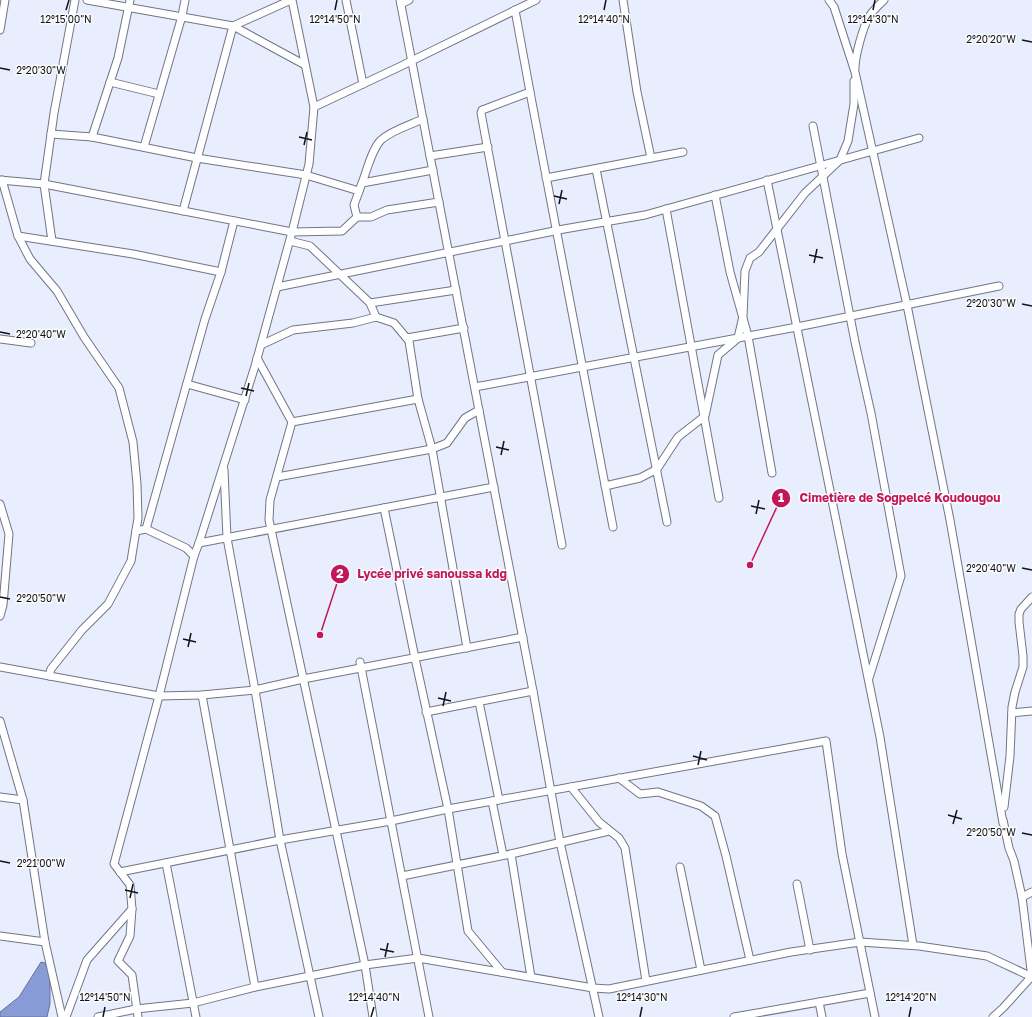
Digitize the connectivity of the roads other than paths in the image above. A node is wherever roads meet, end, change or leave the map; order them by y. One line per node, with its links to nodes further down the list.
1 (5, 0): 17 (street)
2 (75, 0): 28 (street)
3 (87, 0): 13 (street)
4 (185, 0): 15 (street)
5 (292, 0): 16 (street); 19 (street)
6 (346, 0): 22 (street)
7 (409, 0): 12 (street)
8 (536, 0): 14 (street)
9 (623, 0): 37 (street)
10 (829, 0): 20 (street)
11 (884, 0): 20 (street)
12 (400, 2): 18 (street)
13 (129, 3): 15 (street); 21 (street)
14 (515, 10): 18 (street); 23 (street)
15 (182, 16): 16 (street); 24 (street)
16 (232, 26): 19 (street); 36 (street)
17 (0, 30)
18 (412, 61): 22 (street); 26 (street)
19 (305, 65): 25 (street)
20 (855, 72): 33 (street); 38 (street)
21 (110, 82): 24 (street); 29 (street)
22 (363, 84): 25 (street)
23 (530, 92): 32 (street); 44 (street)
24 (159, 94): 31 (street)
25 (314, 107): 42 (street)
26 (423, 119): 35 (street); 47 (street)
27 (813, 126): 39 (street)
28 (51, 134): 29 (street); 48 (street)
29 (92, 137): 31 (street)
30 (919, 138): 33 (street)
31 (144, 147): 36 (street)
32 (488, 147): 35 (street); 63 (street)
33 (874, 150): 38 (street); 71 (street)
34 (683, 152): 37 (street)
35 (430, 156): 41 (street)
36 (197, 158): 42 (street); 53 (street)
37 (651, 158): 40 (street)
38 (840, 160): 39 (street); 43 (street)
39 (820, 165): 43 (street); 46 (street)
40 (596, 168): 44 (street); 56 (street)
41 (433, 170): 47 (street); 51 (street)
42 (306, 175): 49 (street); 59 (street)
43 (823, 176): 57 (street); 74 (street)
44 (546, 178): 58 (street)
45 (1, 180): 48 (street); 60 (street)
46 (768, 180): 50 (street); 57 (street)
47 (362, 183): 49 (street)
48 (44, 184): 53 (street); 61 (street)
49 (359, 191): 54 (street)
50 (715, 195): 52 (street); 72 (street)
51 (439, 202): 54 (street); 64 (street)
52 (666, 209): 56 (street); 83 (street)
53 (183, 211): 55 (street)
54 (357, 217): 59 (street)
55 (234, 221): 59 (street); 65 (street)
56 (607, 221): 58 (street); 85 (street)
57 (777, 229): 72 (street); 75 (street)
58 (556, 230): 63 (street); 86 (street)
59 (292, 232): 62 (street)
60 (18, 236): 61 (street); 110 (street)
61 (52, 241): 65 (street)
62 (290, 241): 66 (street); 68 (street)
63 (505, 241): 64 (street); 87 (street)
64 (449, 253): 66 (street); 69 (street)
65 (221, 272): 88 (street)
66 (340, 275): 68 (street); 70 (street)
67 (999, 286): 71 (street)
68 (277, 287): 82 (street)
69 (456, 290): 70 (street); 76 (street)
70 (370, 303): 73 (street)
71 (907, 305): 74 (street); 143 (street)
72 (743, 316): 77 (street); 79 (street)
73 (376, 317): 78 (street); 82 (street)
74 (850, 317): 75 (street); 125 (street)
75 (797, 327): 77 (street); 125 (street)
76 (464, 328): 78 (street); 89 (street)
77 (748, 336): 79 (street); 98 (street)
78 (407, 338): 90 (street)
79 (738, 338): 83 (street); 93 (street)
80 (0, 339): 81 (street)
81 (31, 343)
82 (261, 345): 84 (street)
83 (692, 347): 85 (street); 93 (street)
84 (257, 358): 91 (street); 94 (street)
85 (634, 358): 86 (street); 97 (street)
86 (582, 367): 87 (street); 100 (street)
87 (530, 376): 89 (street); 113 (street)
88 (187, 384): 91 (street); 108 (street)
89 (475, 387): 92 (street)
90 (418, 399): 94 (street); 95 (street)
91 (245, 400): 96 (street)
92 (479, 410): 95 (street); 101 (street)
93 (705, 416): 97 (street); 103 (street)
94 (292, 422): 99 (street)
95 (432, 449): 99 (street); 102 (street)
96 (223, 464): 111 (street); 112 (street)
97 (657, 469): 100 (street); 106 (street)
98 (772, 473)
99 (277, 477): 109 (street)
100 (605, 486): 107 (street)
101 (494, 487): 102 (street); 118 (street)
102 (440, 497): 105 (street); 119 (street)
103 (720, 498)
104 (0, 504): 116 (street)
105 (384, 508): 109 (street); 120 (street)
106 (667, 522)
107 (613, 527)
108 (146, 529): 110 (street); 114 (street)
109 (270, 530): 111 (street); 124 (street)
110 (136, 531): 123 (street)
111 (226, 538): 112 (street); 126 (street)
112 (200, 543): 114 (street)
113 (562, 545)
114 (194, 556): 129 (street)
115 (1032, 597): 133 (street)
116 (2, 605): 117 (street)
117 (0, 616)
118 (523, 637): 119 (street); 127 (street)
119 (467, 648): 120 (street)
120 (415, 658): 121 (street); 132 (street)
121 (361, 665): 124 (street); 142 (street)
122 (0, 667): 123 (street)
123 (49, 676): 129 (street)
124 (303, 679): 126 (street); 144 (street)
125 (868, 680): 163 (street)
126 (255, 690): 128 (street); 146 (street)
127 (533, 691): 130 (street); 137 (street)
128 (202, 695): 129 (street); 148 (street)
129 (158, 696): 154 (street)
130 (479, 702): 132 (street); 140 (street)
131 (1032, 711): 133 (street)
132 (426, 712): 141 (street)
133 (1012, 713): 143 (street)
134 (0, 721): 139 (street)
135 (619, 778): 136 (street); 162 (street); 166 (street)
136 (571, 787): 137 (street); 145 (street)
137 (552, 790): 140 (street); 147 (street)
138 (0, 797): 139 (street)
139 (23, 800): 161 (street)
140 (495, 800): 141 (street); 150 (street)
141 (448, 809): 142 (street); 152 (street)
142 (391, 821): 144 (street); 155 (street)
143 (1003, 823): 158 (street)
144 (336, 830): 146 (street); 167 (street)
145 (609, 830): 147 (street); 173 (street)
146 (280, 840): 148 (street); 170 (street)
147 (560, 842): 149 (street); 175 (street)
148 (231, 850): 151 (street); 174 (street)
149 (511, 854): 150 (street); 171 (street)
150 (503, 855): 152 (street)
151 (166, 863): 154 (street); 177 (street)
152 (457, 864): 155 (street); 169 (street)
153 (680, 867): 168 (street)
154 (120, 872): 159 (street)
155 (402, 876): 165 (street)
156 (797, 884): 164 (street)
157 (1032, 892): 158 (street)
158 (1022, 897): 172 (street)
159 (132, 909): 179 (street); 181 (street)
160 (0, 936): 161 (street)
161 (45, 942): 180 (street)
162 (860, 942): 163 (street); 164 (street); 176 (street)
163 (913, 946): 172 (street)
164 (810, 950): 166 (street)
165 (418, 958): 167 (street); 169 (street); 187 (street)
166 (750, 960): 168 (street)
167 (365, 966): 170 (street); 186 (street)
168 (701, 970): 173 (street)
169 (502, 972): 171 (street)
170 (311, 977): 174 (street); 185 (street)
171 (531, 977): 175 (street)
172 (1032, 977): 192 (street)
173 (646, 981): 175 (street)
174 (256, 987): 177 (street)
175 (593, 988): 188 (street)
176 (870, 993): 178 (street); 191 (street)
177 (193, 1002): 179 (street); 184 (street)
178 (819, 1002): 189 (street); 190 (street)
179 (136, 1009): 182 (street); 183 (street)
180 (62, 1017)
181 (66, 1017)
182 (98, 1017)
183 (138, 1017)
184 (196, 1017)
185 (319, 1017)
186 (373, 1017)
187 (429, 1017)
188 (599, 1017)
189 (734, 1017)
190 (822, 1017)
191 (875, 1017)
192 (993, 1017)

